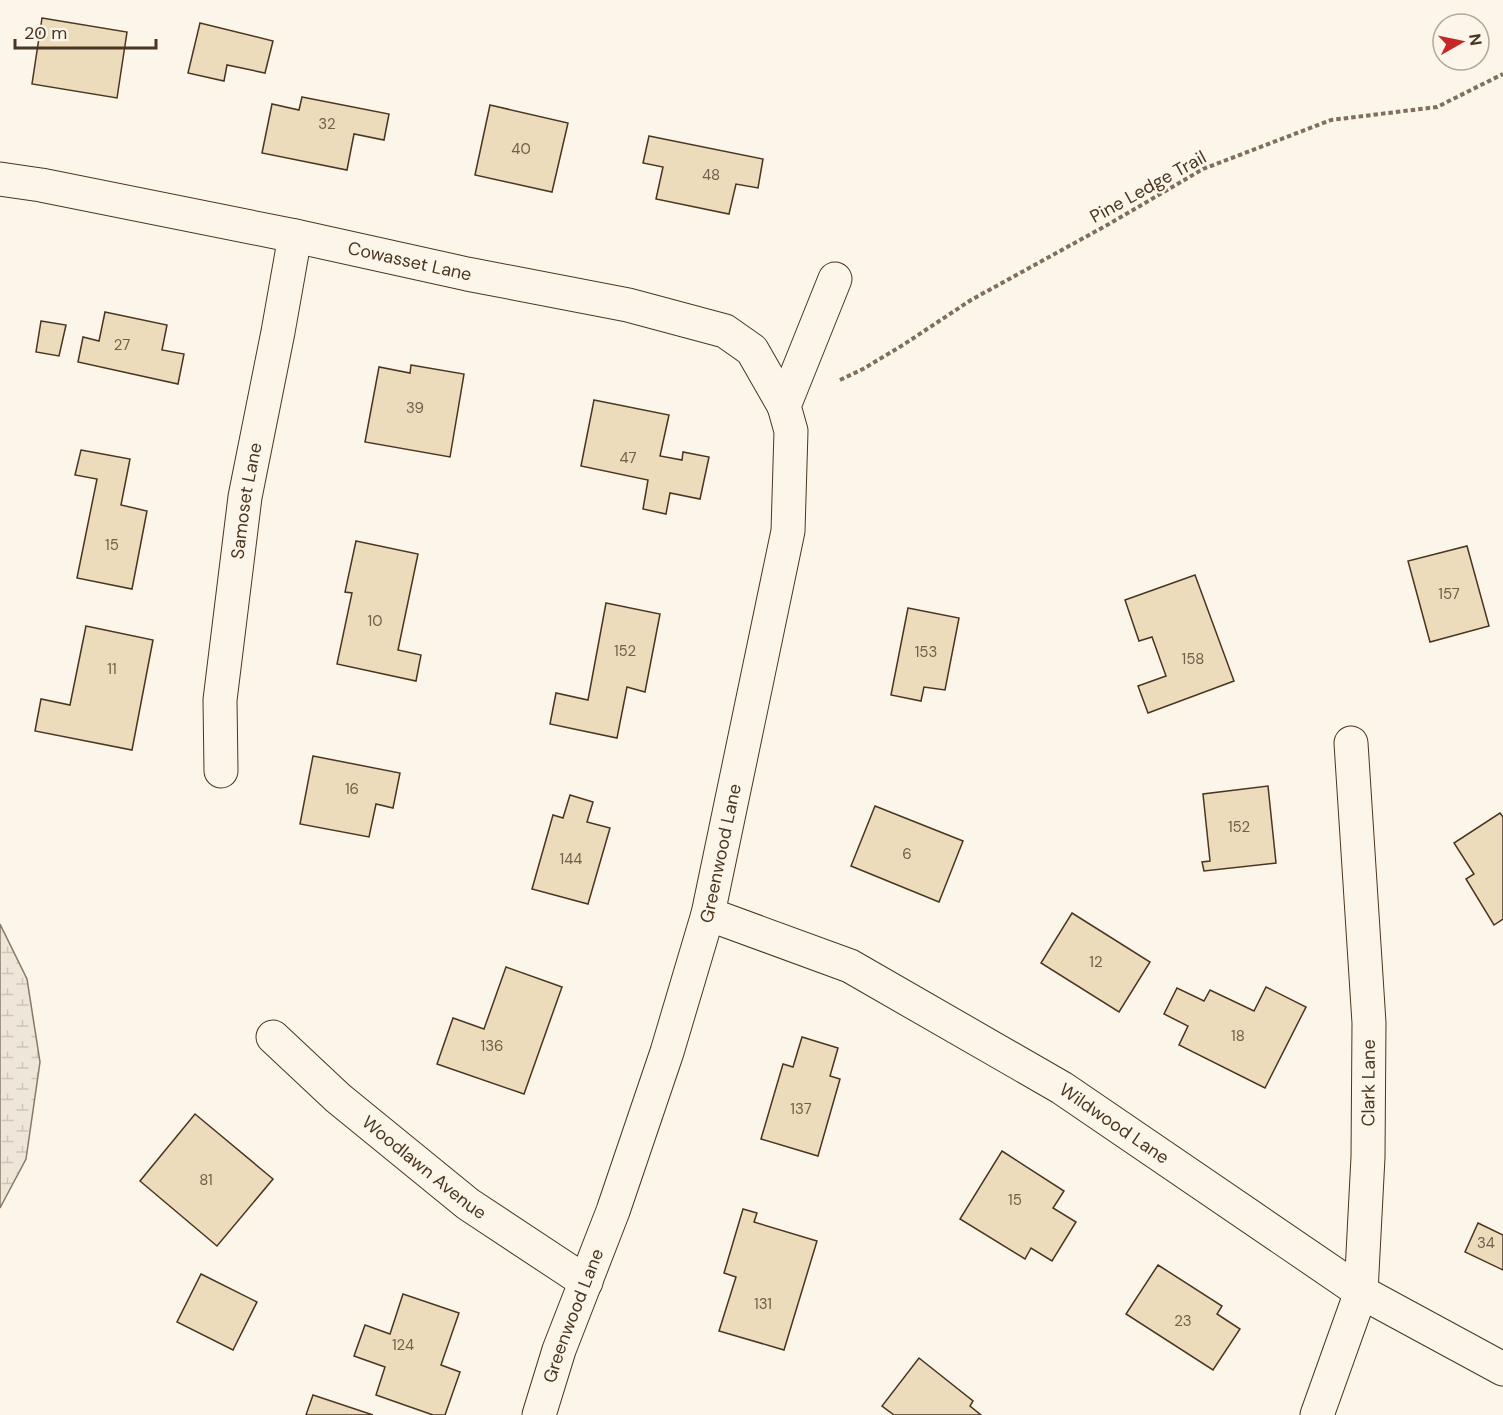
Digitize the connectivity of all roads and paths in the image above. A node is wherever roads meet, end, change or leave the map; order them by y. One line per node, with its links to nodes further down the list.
1 (1503, 74): 5 (path, Pine Ledge Trail)
2 (0, 179): 3 (street, Cowasset Lane)
3 (295, 236): 6 (street, Cowasset Lane); 8 (street, Samoset Lane)
4 (835, 279): 6 (street)
5 (863, 369)
6 (784, 406): 9 (street, Greenwood Lane)
7 (1351, 743): 12 (street, Clark Lane)
8 (221, 771)
9 (708, 914): 11 (street, Greenwood Lane); 12 (street, Wildwood Lane)
10 (273, 1037): 11 (street, Woodlawn Avenue)
11 (586, 1282): 14 (street, Greenwood Lane)
12 (1361, 1292): 13 (street, Wildwood Lane); 15 (street, Clark Lane)
13 (1503, 1369)
14 (539, 1415)
15 (1317, 1415)

